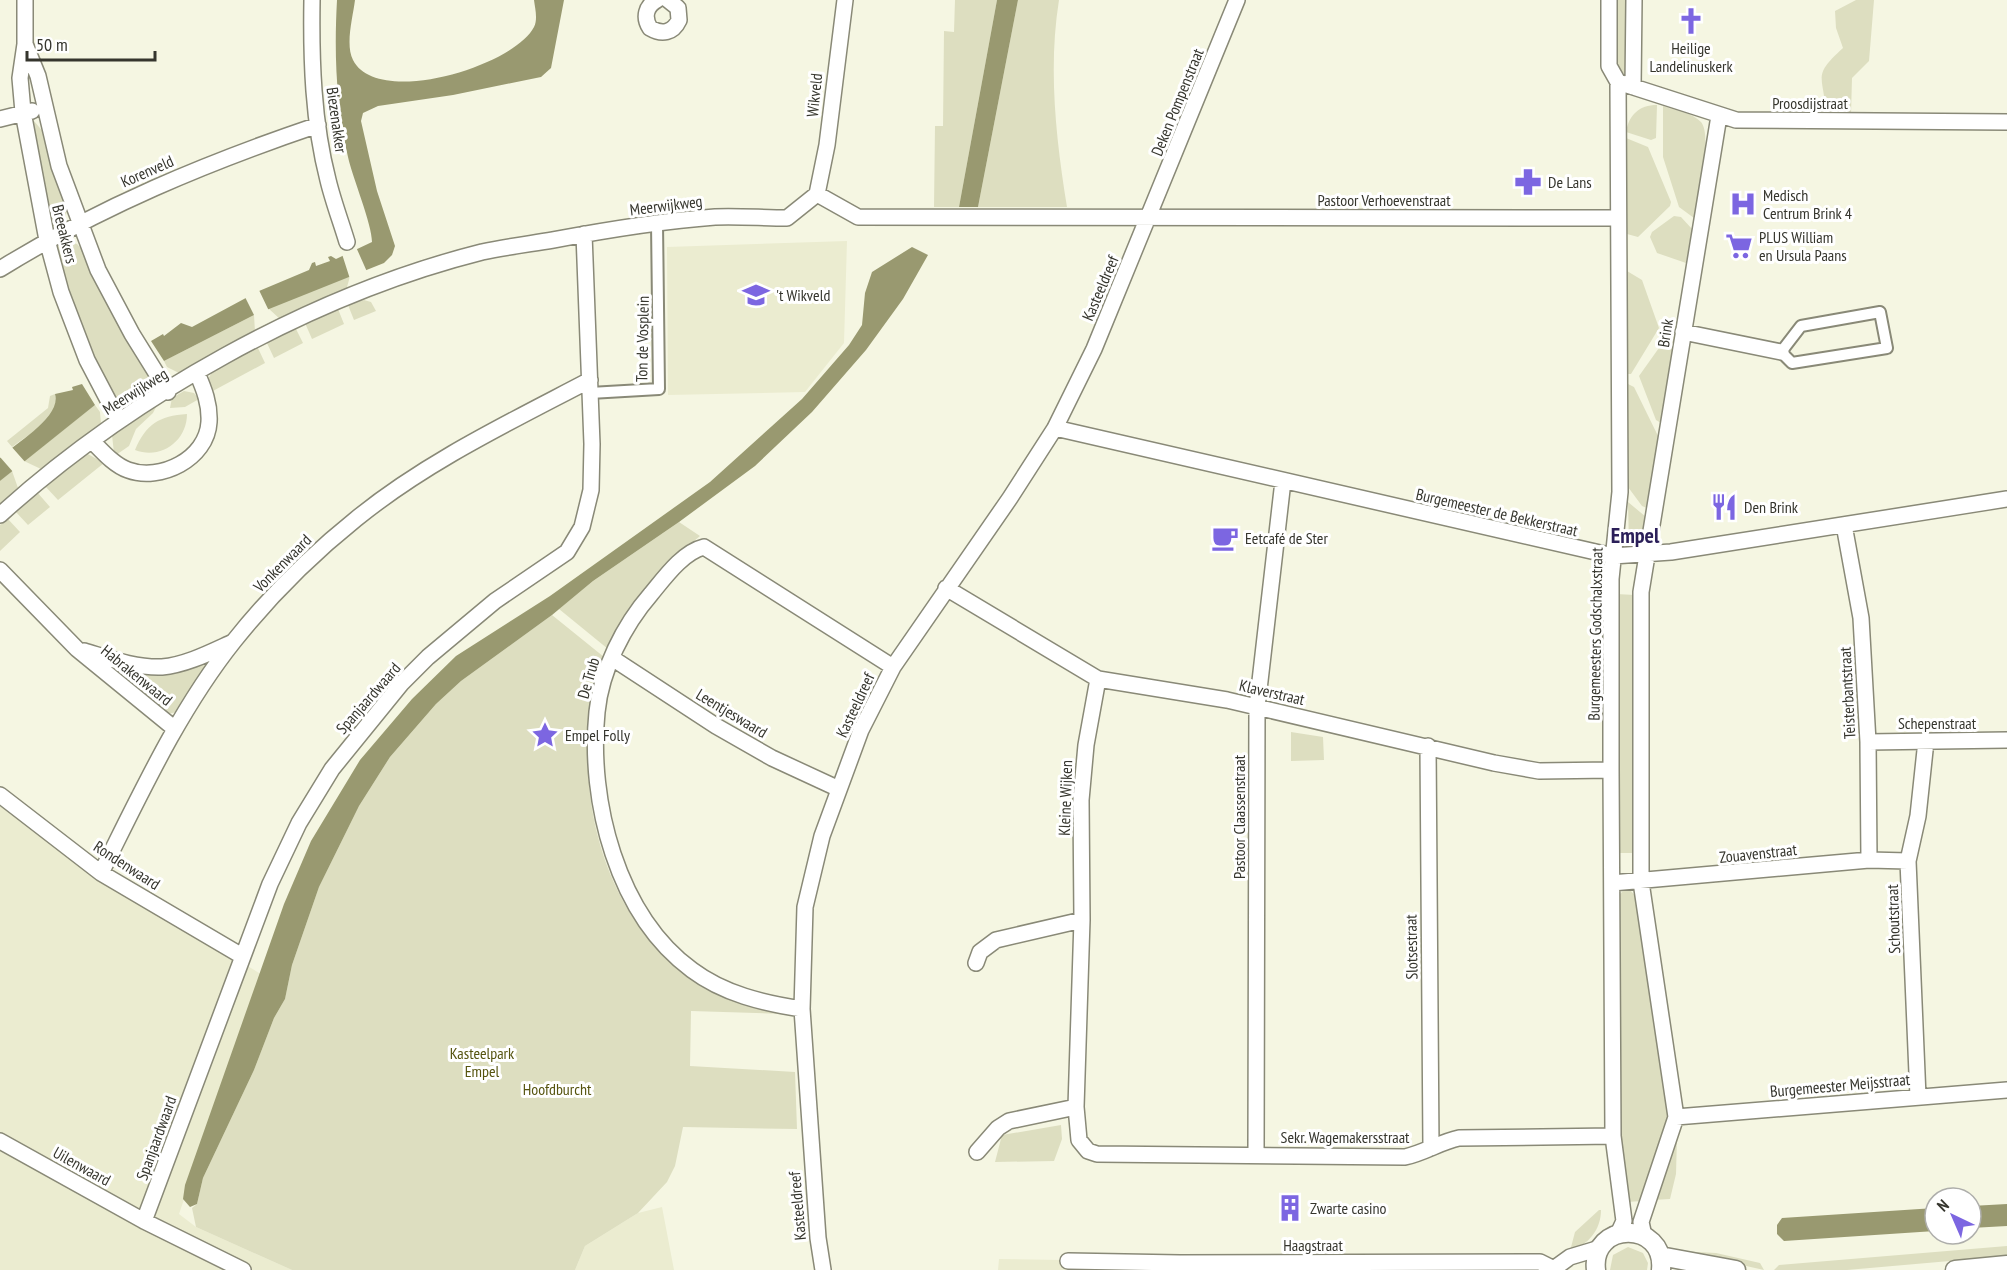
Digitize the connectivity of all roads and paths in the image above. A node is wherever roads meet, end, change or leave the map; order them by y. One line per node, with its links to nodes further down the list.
1 (25, 0): 9 (street, Breeakkers)
2 (312, 0): 17 (street, Biezenakker)
3 (657, 0): 4 (street)
4 (669, 0)
5 (845, 0): 18 (street, Wikveld)
6 (1237, 0): 19 (street, Deken Pompenstraat)
7 (1608, 0): 10 (street, Burgemeesters Godschalxstraat)
8 (1634, 0): 11 (street)
9 (25, 45): 12 (street, Breeakkers); 13 (street, Breeakkers)
10 (1618, 82): 11 (street, Proosdijstraat); 20 (street, Burgemeesters Godschalxstraat)
11 (1633, 87): 14 (street, Proosdijstraat)
12 (44, 109): 13 (street); 21 (street, Breeakkers)
13 (23, 112): 15 (street); 24 (street, Breeakkers)
14 (1719, 116): 16 (street, Proosdijstraat); 27 (street, Brink)
15 (0, 119)
16 (2007, 122)
17 (318, 125): 21 (street, Korenveld); 25 (street, Biezenakker)
18 (817, 194): 19 (street); 22 (street, Meerwijkweg)
19 (1150, 218): 20 (street, Pastoor Verhoevenstraat); 33 (street, Kasteeldreef)
20 (1618, 218): 39 (street, Burgemeesters Godschalxstraat)
21 (79, 223): 24 (street, Korenveld); 31 (street, Breeakkers)
22 (657, 223): 23 (street, Meerwijkweg); 30 (street, Ton de Vosplein)
23 (584, 234): 29 (street, Meerwijkweg); 30 (street, Spanjaardwaard)
24 (47, 240): 26 (street, Korenveld); 32 (street, Breeakkers)
25 (347, 242)
26 (0, 269)
27 (1683, 332): 28 (street); 40 (street, Brink)
28 (1781, 352): 28 (street)
29 (197, 373): 31 (street, Meerwijkweg); 34 (street)
30 (590, 386): 43 (street, Vonkenwaard); 63 (street, Spanjaardwaard)
31 (168, 392): 32 (street, Meerwijkweg)
32 (119, 421): 34 (street, Meerwijkweg)
33 (1055, 428): 35 (street, Burgemeester de Bekkerstraat); 42 (street, Kasteeldreef)
34 (92, 441): 37 (street, Meerwijkweg)
35 (1283, 481): 39 (street, Burgemeester de Bekkerstraat); 48 (street, Pastoor Claassenstraat)
36 (2007, 499): 38 (street, Burgemeester de Bekkerstraat)
37 (0, 515)
38 (1844, 525): 40 (street, Burgemeester de Bekkerstraat); 51 (street, Teisterbantstraat)
39 (1613, 556): 40 (street, Burgemeester de Bekkerstraat); 54 (street, Burgemeesters Godschalxstraat)
40 (1646, 556): 60 (street)
41 (0, 570): 44 (street, Habrakenwaard)
42 (946, 588): 46 (street, Kasteeldreef); 47 (street, Klaverstraat)
43 (233, 642): 44 (street, Habrakenwaard); 49 (street, Vonkenwaard)
44 (77, 649): 49 (street, Habrakenwaard)
45 (612, 658): 46 (street, De Trub); 55 (street, Leentjeswaard); 65 (street, De Trub)
46 (893, 667): 55 (street, Kasteeldreef)
47 (1098, 679): 48 (street, Klaverstraat); 62 (street, Kleine Wijken)
48 (1257, 707): 53 (street, Klaverstraat); 75 (street, Pastoor Claassenstraat)
49 (175, 729): 59 (street, Vonkenwaard)
50 (2007, 740): 52 (street, Schepenstraat)
51 (1868, 741): 52 (street, Schepenstraat); 57 (street, Teisterbantstraat)
52 (1926, 741): 58 (street, Schoutstraat)
53 (1428, 746): 54 (street, Klaverstraat); 73 (street, Slotsestraat)
54 (1611, 770): 61 (street, Burgemeesters Godschalxstraat)
55 (839, 789): 65 (street, Kasteeldreef)
56 (0, 795): 59 (street, Rondenwaard)
57 (1869, 860): 58 (street, Zouavenstraat); 60 (street, Zouavenstraat)
58 (1908, 861): 67 (street, Schoutstraat)
59 (101, 873): 63 (street, Rondenwaard)
60 (1641, 882): 61 (street, Zouavenstraat); 69 (street)
61 (1612, 883): 70 (street, Burgemeesters Godschalxstraat)
62 (1082, 920): 64 (street); 68 (street, Kleine Wijken)
63 (242, 956): 76 (street, Spanjaardwaard)
64 (976, 963)
65 (802, 1009): 85 (street, Kasteeldreef)
66 (2007, 1090): 67 (street, Burgemeester Meijsstraat)
67 (1918, 1097): 69 (street, Burgemeester Meijsstraat)
68 (1076, 1107): 71 (street, Kleine Wijken); 74 (street)
69 (1676, 1117): 78 (street)
70 (1613, 1136): 73 (street, Sekr. Wagemakersstraat); 77 (street, Burgemeesters Godschalxstraat)
71 (1078, 1140): 75 (street, Sekr. Wagemakersstraat)
72 (0, 1141): 76 (street, Uilenwaard)
73 (1431, 1148): 75 (street, Sekr. Wagemakersstraat)
74 (977, 1152)
75 (1256, 1154)
76 (144, 1221): 84 (street, Uilenwaard)
77 (1618, 1234): 78 (street); 79 (street)
78 (1644, 1236): 81 (street)
79 (1600, 1248): 83 (street); 86 (street)
80 (1068, 1261): 83 (street, Haagstraat)
81 (1661, 1263): 87 (street)
82 (2007, 1265): 88 (street)
83 (1554, 1269)
84 (243, 1270)
85 (823, 1270)
86 (1596, 1270)
87 (1736, 1270)
88 (1955, 1270)

